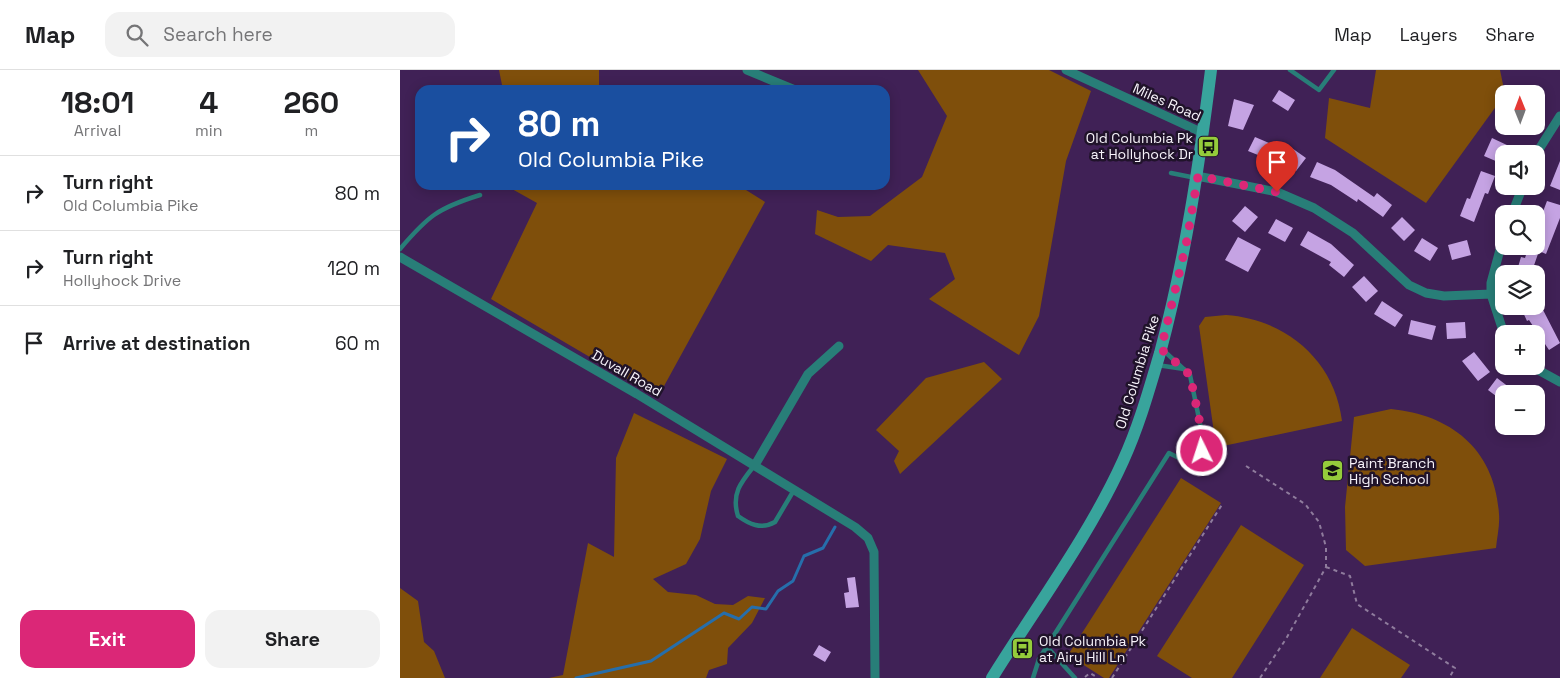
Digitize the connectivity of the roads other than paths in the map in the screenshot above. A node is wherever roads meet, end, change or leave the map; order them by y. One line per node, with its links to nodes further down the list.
1 (748, 70): 6 (street)
2 (1066, 70): 8 (street, Miles Road)
3 (1211, 70): 8 (main road, Old Columbia Pike)
4 (1290, 70): 5 (lane)
5 (1334, 70)
6 (783, 85)
7 (1560, 116): 9 (street)
8 (1203, 133): 11 (main road, Old Columbia Pike)
9 (1542, 145)
10 (1171, 173): 11 (lane)
11 (1197, 177): 16 (street); 19 (main road, Old Columbia Pike)
12 (480, 195): 13 (lane)
13 (400, 249)
14 (1498, 255): 16 (street)
15 (400, 257): 24 (street, Duvall Road)
16 (1491, 294): 17 (street)
17 (1501, 325)
18 (839, 346): 24 (street)
19 (1161, 349): 20 (main road, Old Columbia Pike); 21 (lane)
20 (1156, 365): 21 (lane); 28 (main road, Old Columbia Pike)
21 (1185, 369): 26 (lane)
22 (1545, 374): 23 (street)
23 (1560, 382)
24 (754, 465): 25 (street, Duvall Road); 25 (lane)
25 (794, 489): 27 (street, Duvall Road)
26 (1048, 648): 29 (lane); 30 (lane)
27 (875, 678)
28 (992, 678)
29 (1033, 678)
30 (1075, 678)

